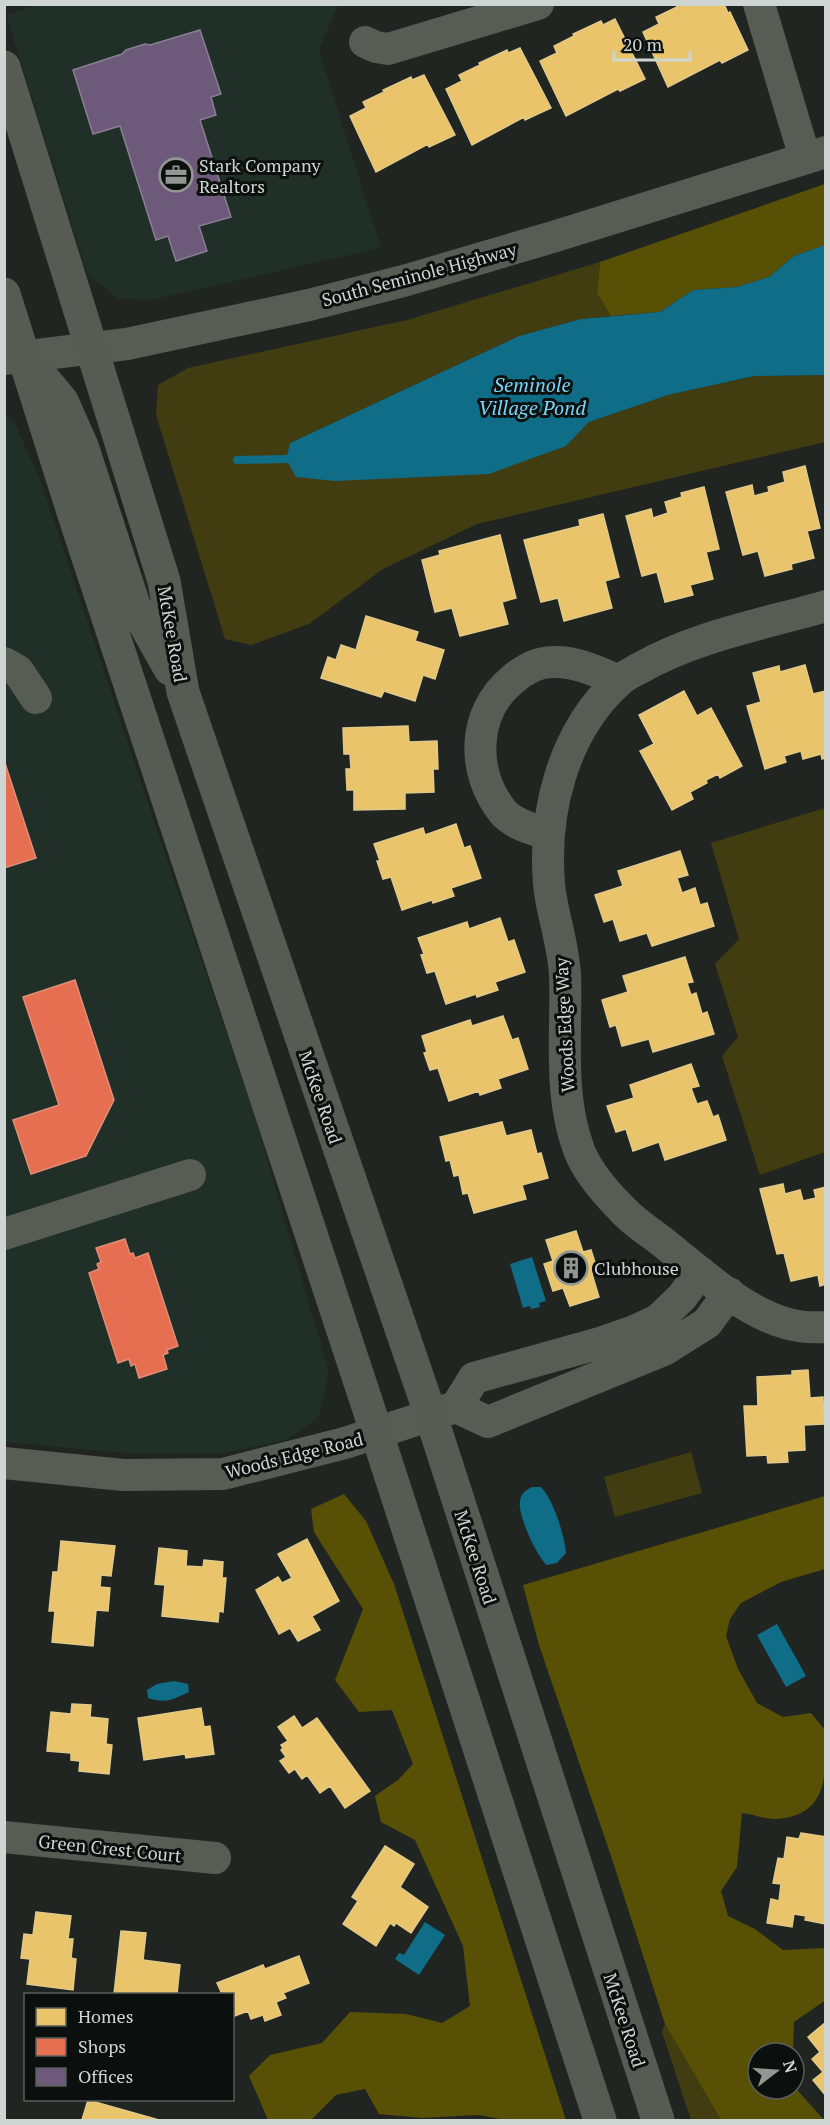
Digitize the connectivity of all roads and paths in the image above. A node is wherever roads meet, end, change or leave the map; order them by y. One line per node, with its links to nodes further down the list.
1 (538, 4): 3 (street)
2 (759, 4): 5 (street)
3 (365, 42)
4 (4, 67): 7 (main road, McKee Road)
5 (815, 155): 7 (street, South Seminole Highway)
6 (4, 294): 8 (main road, McKee Road)
7 (91, 349): 8 (street, South Seminole Highway); 12 (main road, McKee Road)
8 (15, 358): 12 (main road); 21 (main road, McKee Road)
9 (825, 606): 11 (street, Woods Edge Way)
10 (4, 663): 13 (street)
11 (619, 681): 14 (street, Woods Edge Way); 14 (street)
12 (183, 692): 21 (main road, McKee Road)
13 (36, 698)
14 (548, 834): 17 (street, Woods Edge Way)
15 (190, 1175): 16 (street)
16 (4, 1234)
17 (700, 1272): 18 (street, Woods Edge Way); 20 (street)
18 (729, 1293): 19 (street, Woods Edge Way); 20 (street)
19 (825, 1327)
20 (605, 1358): 21 (street); 21 (street)
21 (417, 1421): 22 (street, Woods Edge Road); 25 (main road, McKee Road); 26 (main road, McKee Road)
22 (5, 1467)
23 (4, 1837): 24 (street, Green Crest Court)
24 (215, 1858)
25 (600, 2121)
26 (658, 2121)

